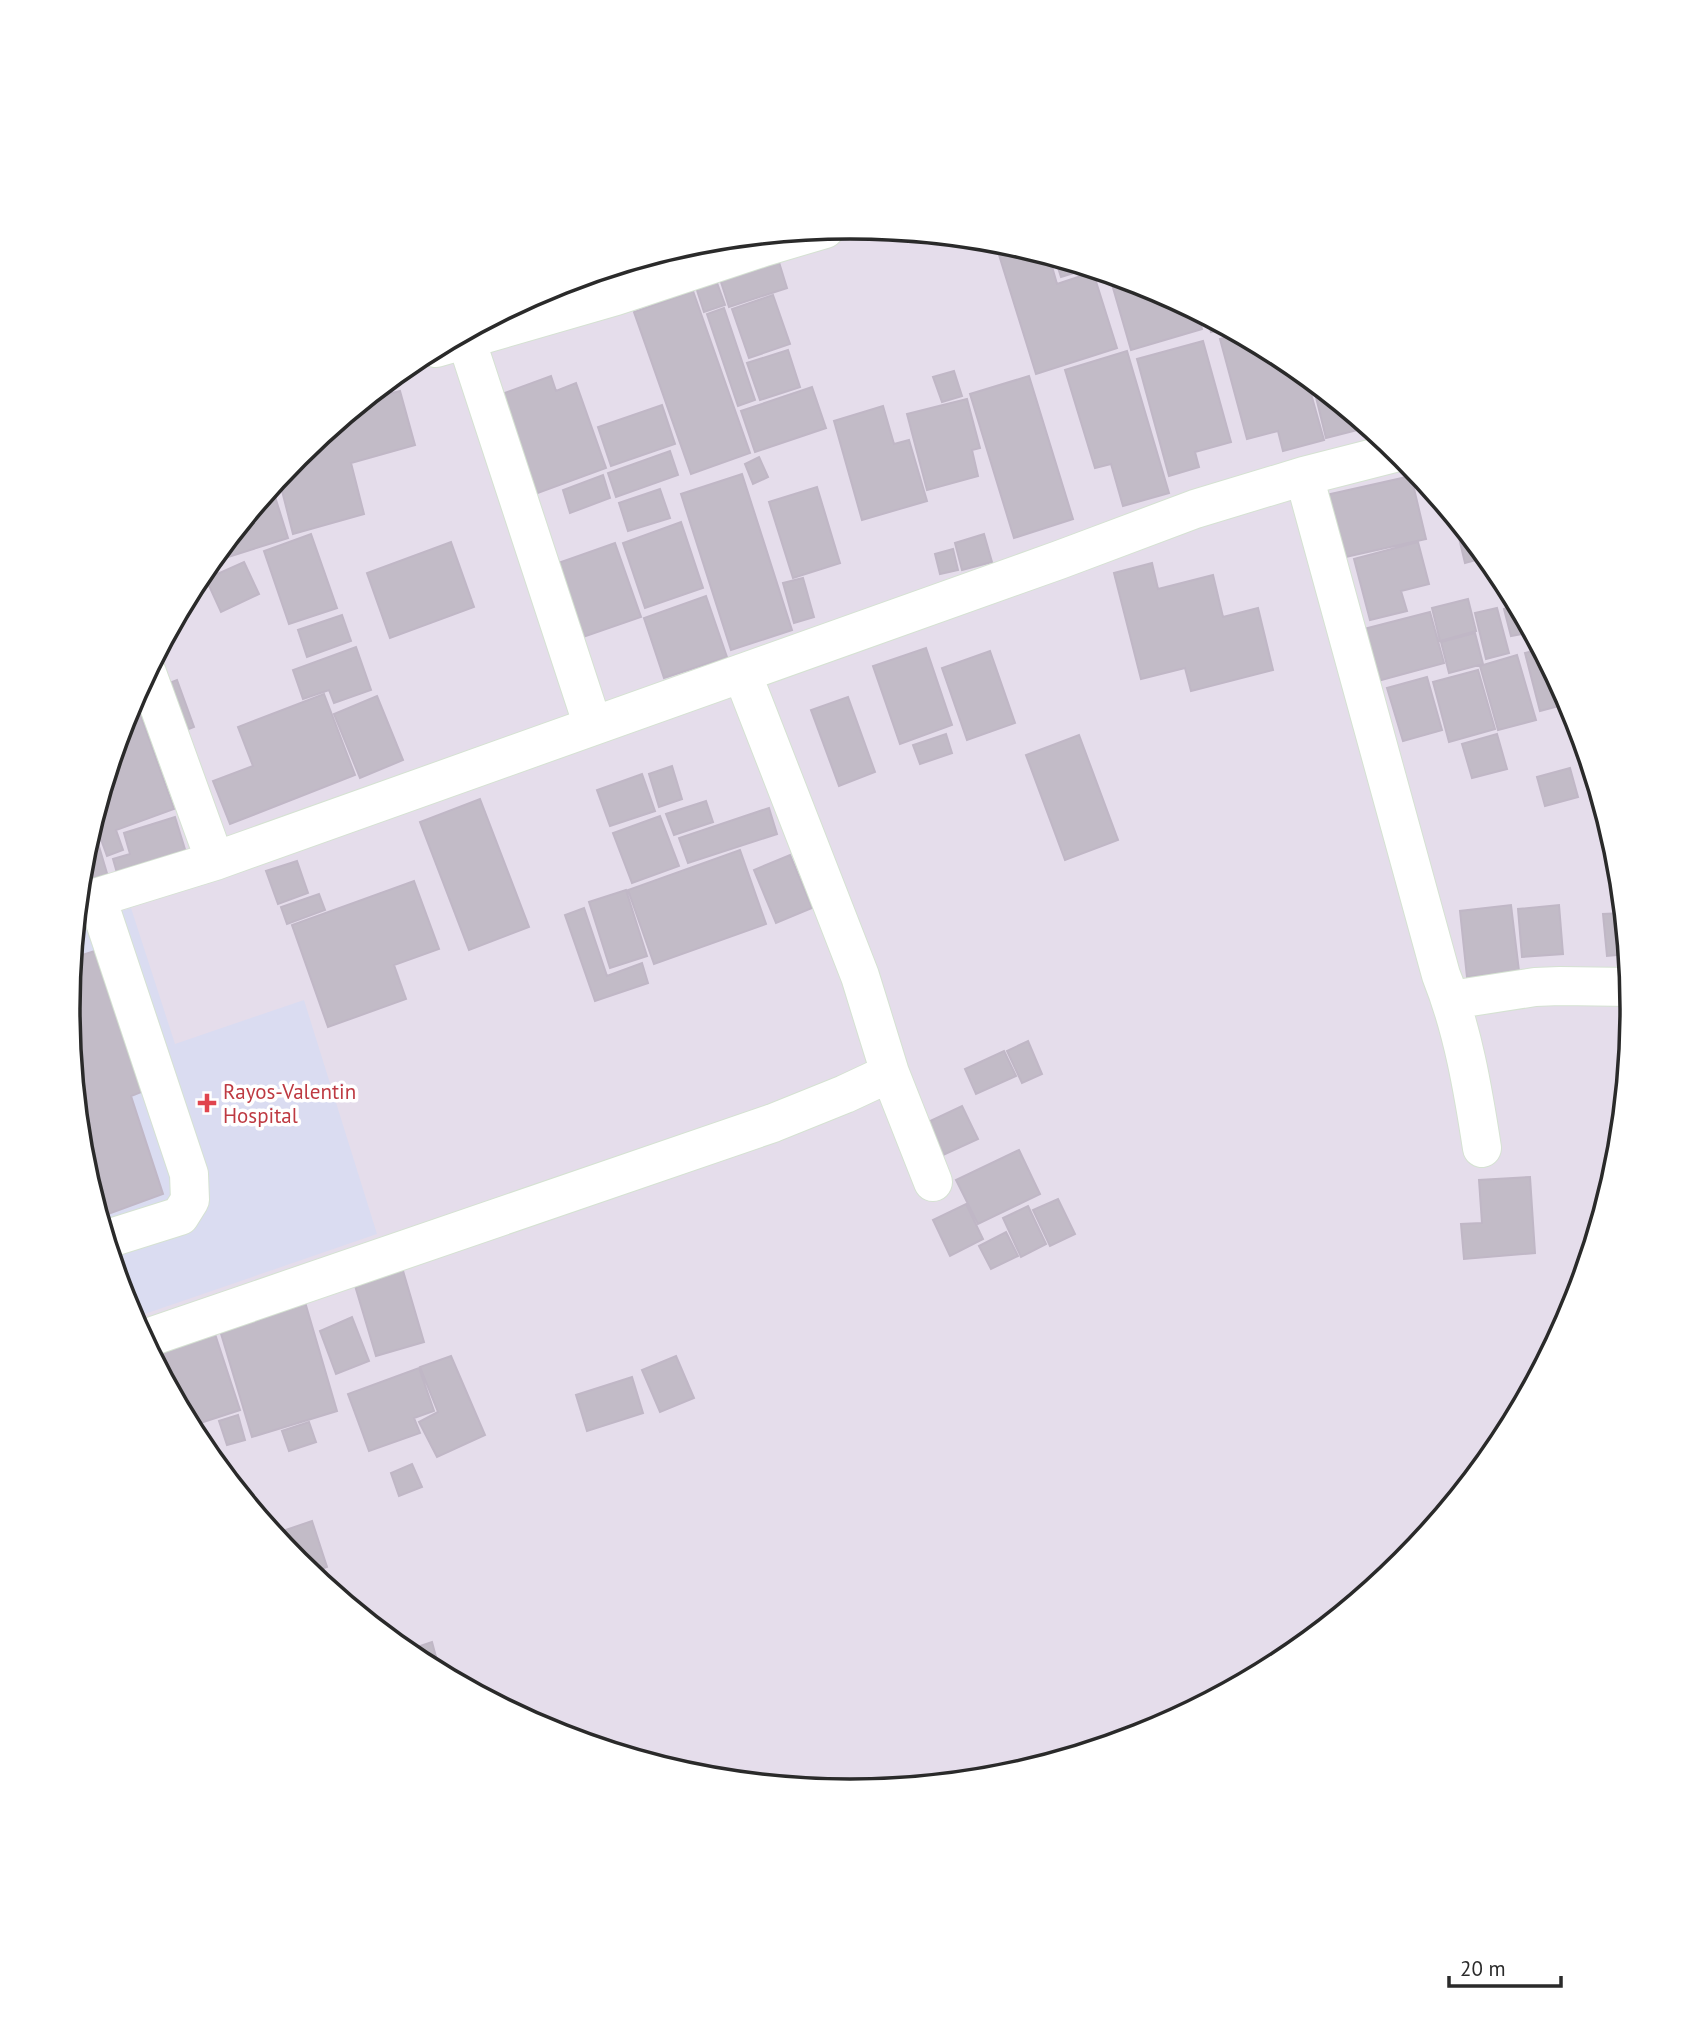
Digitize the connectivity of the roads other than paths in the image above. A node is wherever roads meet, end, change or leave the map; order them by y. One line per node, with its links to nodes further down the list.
1 (752, 246): 2 (street)
2 (475, 337)
3 (453, 350): 8 (street)
4 (1385, 455): 5 (street)
5 (1304, 476): 6 (street); 12 (street)
6 (742, 673): 8 (street); 13 (street)
7 (152, 686): 9 (street)
8 (593, 726): 9 (street)
9 (215, 861): 10 (street)
10 (88, 901): 16 (street)
11 (1620, 987): 12 (street)
12 (1451, 1000): 14 (street)
13 (890, 1073): 15 (street); 17 (street)
14 (1482, 1148)
15 (933, 1182)
16 (115, 1236)
17 (153, 1336)

